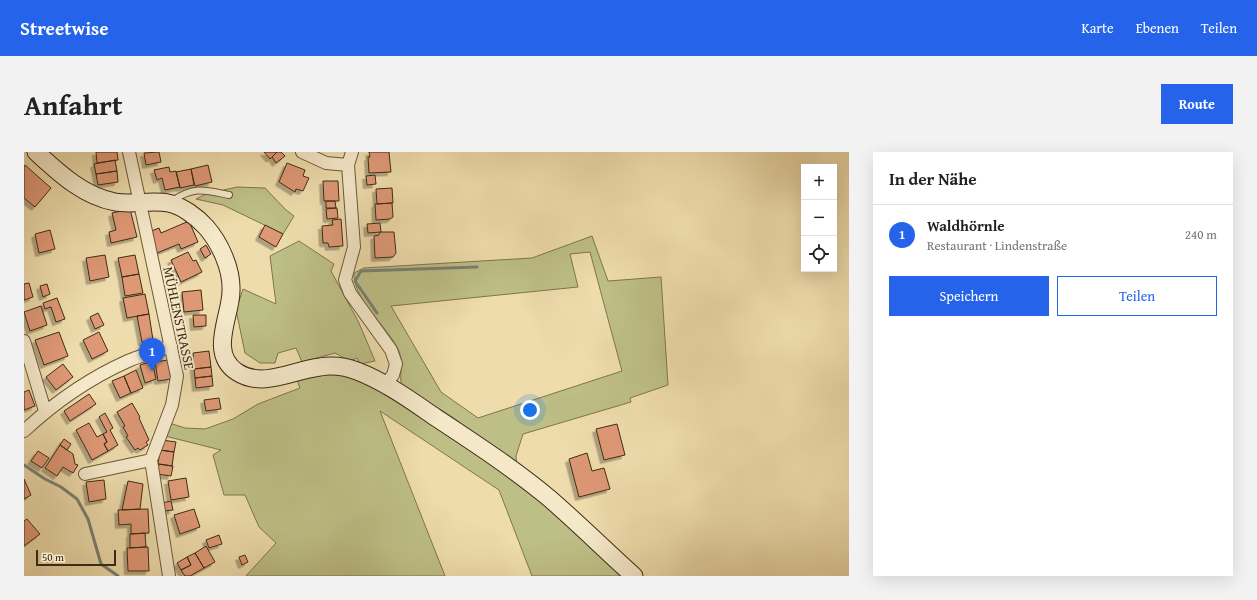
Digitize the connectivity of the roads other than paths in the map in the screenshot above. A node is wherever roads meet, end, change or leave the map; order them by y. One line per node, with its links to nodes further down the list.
1 (36, 152): 7 (main road)
2 (129, 152): 7 (street, MÜHLENSTRASSE)
3 (302, 152): 5 (street)
4 (352, 152): 5 (street)
5 (348, 165): 11 (street)
6 (229, 195): 8 (lane)
7 (139, 203): 8 (main road); 10 (street, MÜHLENSTRASSE)
8 (169, 203): 11 (main road)
9 (24, 341): 12 (street)
10 (171, 346): 12 (street); 14 (street, MÜHLENSTRASSE)
11 (385, 385): 17 (main road)
12 (45, 411): 13 (street)
13 (24, 431)
14 (151, 460): 15 (street); 16 (street, MÜHLENSTRASSE)
15 (85, 474)
16 (169, 576)
17 (634, 576)

